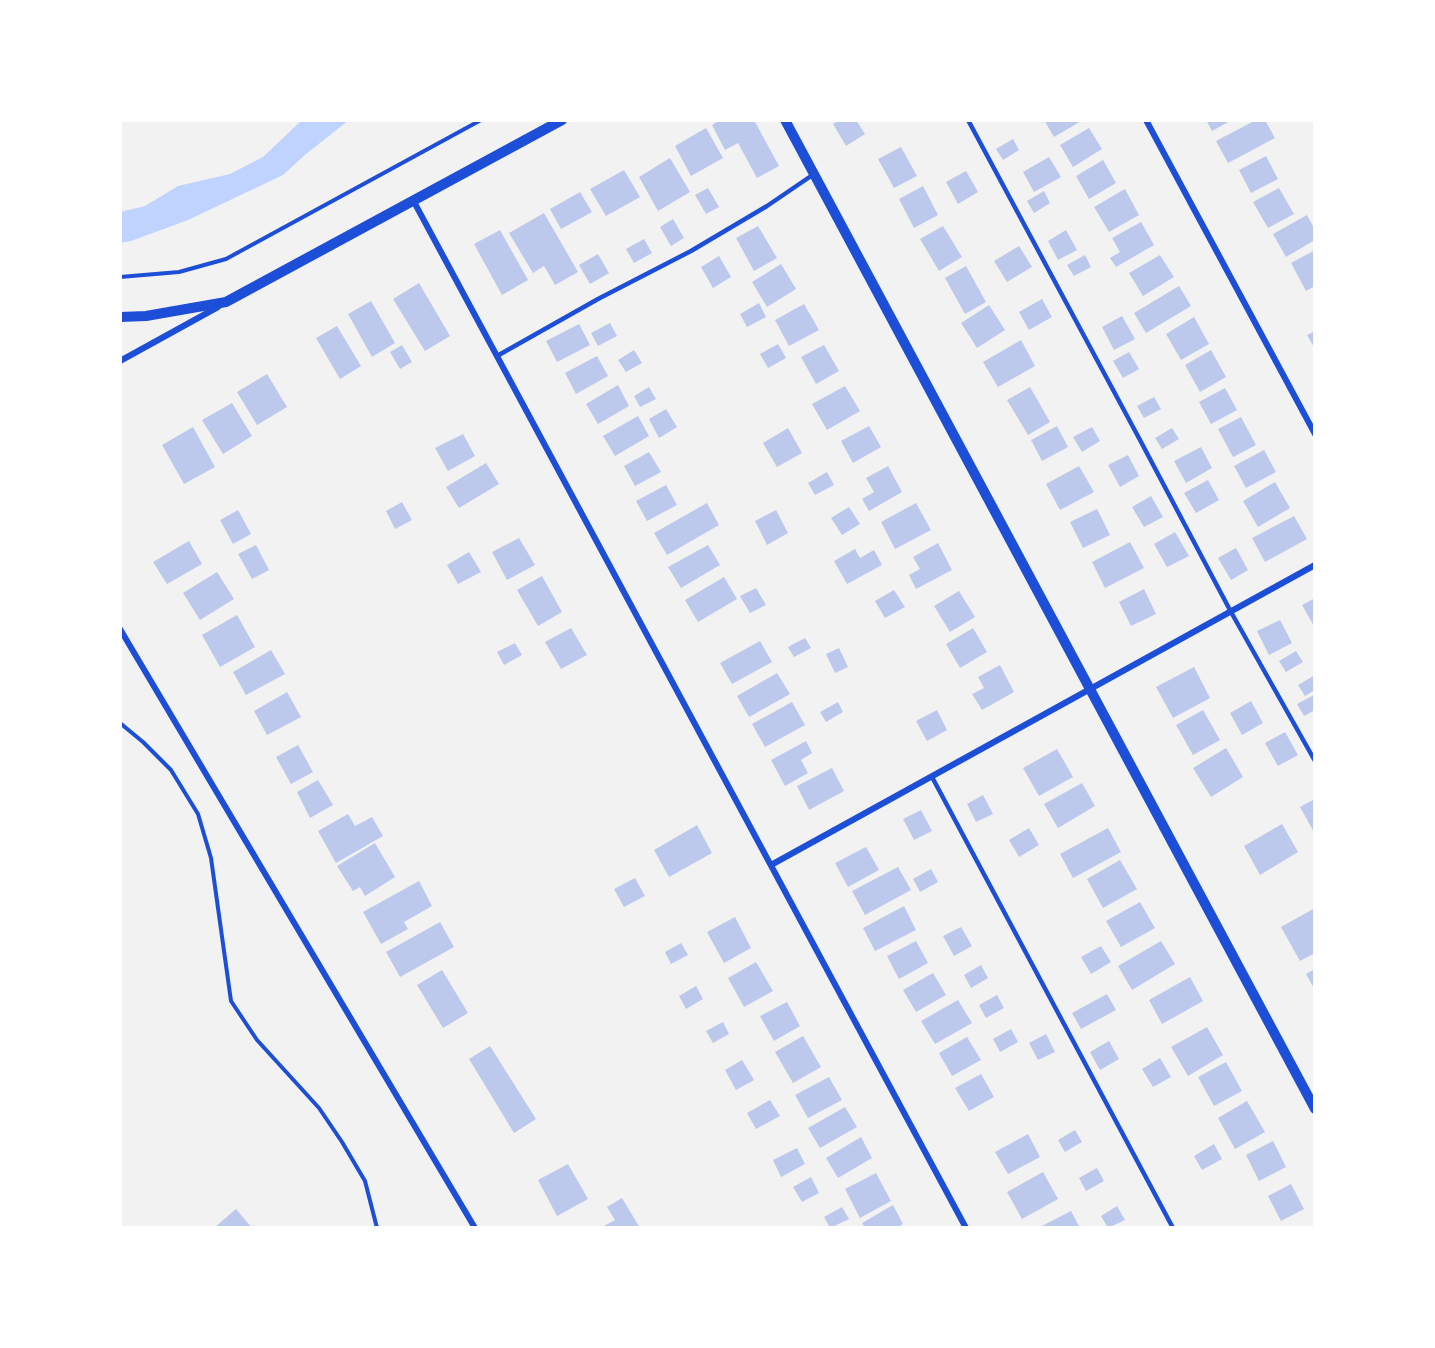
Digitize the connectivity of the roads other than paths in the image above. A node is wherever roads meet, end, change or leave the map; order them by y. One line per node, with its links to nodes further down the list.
1 (562, 120): 6 (street)
2 (785, 120): 5 (street)
3 (968, 120): 13 (lane)
4 (1146, 120): 11 (street)
5 (814, 174): 9 (lane); 15 (street)
6 (413, 200): 7 (street); 9 (street)
7 (226, 302): 8 (street); 10 (street)
8 (120, 317)
9 (497, 357): 18 (street)
10 (120, 361)
11 (1315, 434)
12 (1315, 566): 13 (street)
13 (1231, 612): 15 (street); 16 (lane)
14 (120, 629): 20 (street)
15 (1090, 689): 17 (street); 19 (street)
16 (1315, 761)
17 (932, 777): 18 (street); 22 (lane)
18 (771, 865): 21 (street)
19 (1315, 1109)
20 (475, 1228)
21 (966, 1228)
22 (1173, 1228)

